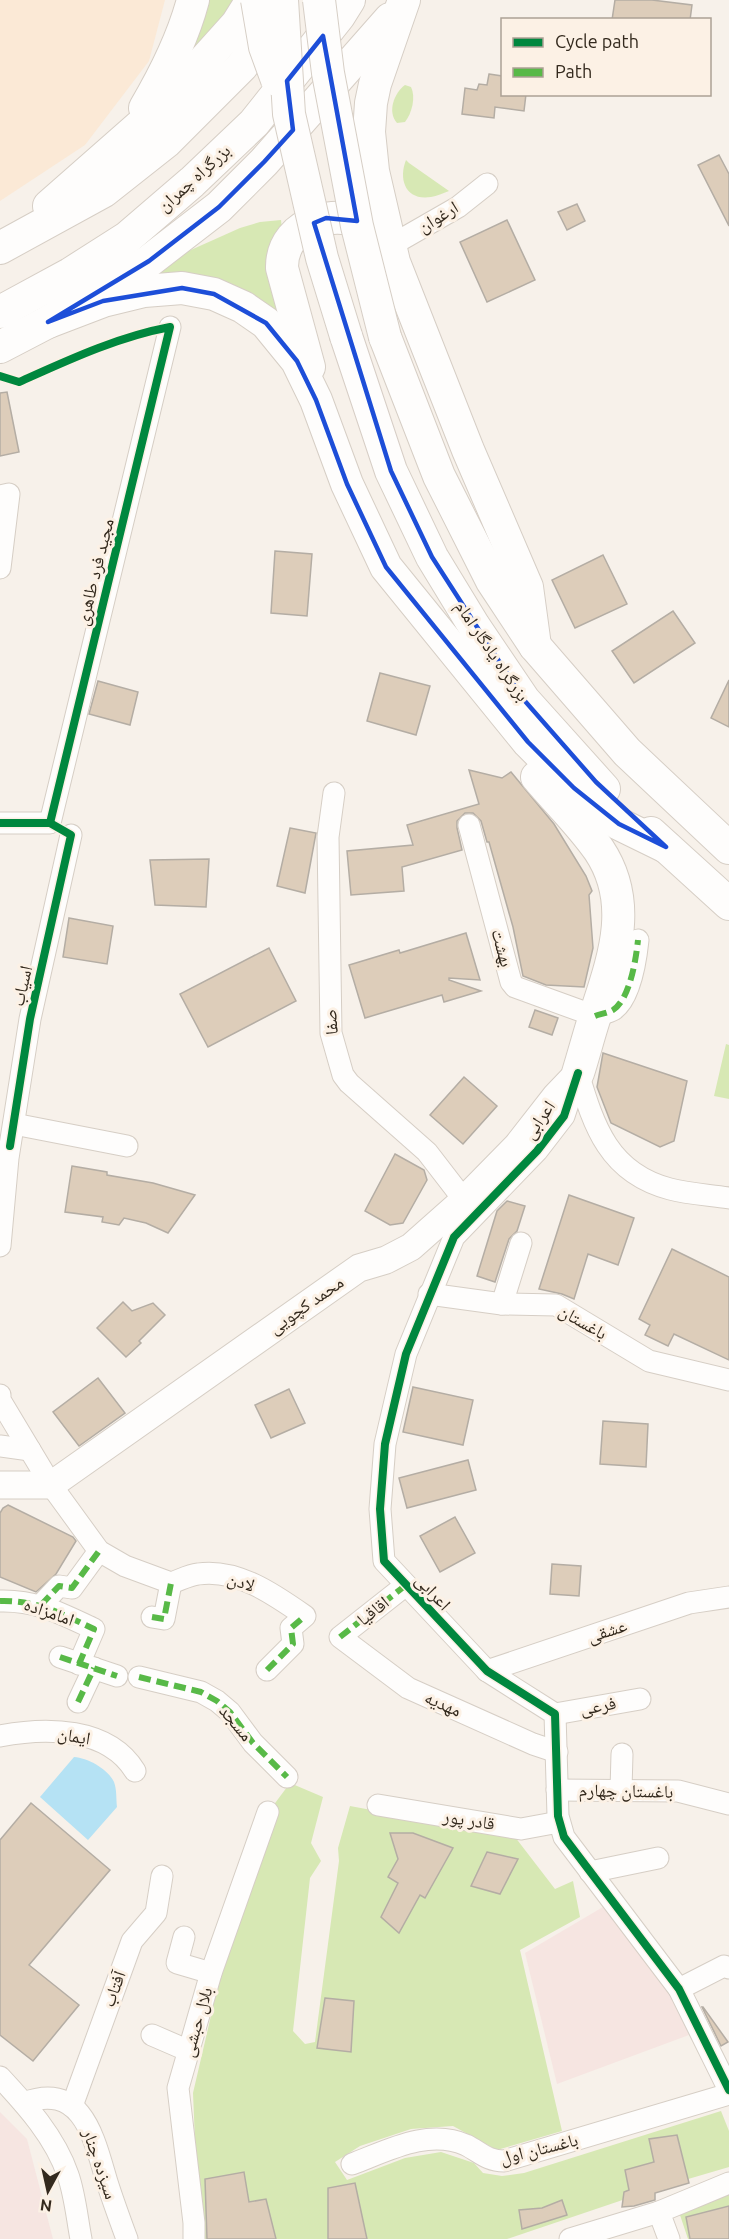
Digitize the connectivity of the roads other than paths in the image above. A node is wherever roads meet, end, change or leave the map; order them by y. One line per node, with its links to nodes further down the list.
1 (194, 0): 10 (highway)
2 (252, 0): 10 (highway)
3 (257, 0): 9 (highway, bridge)
4 (282, 0): 9 (highway, bridge)
5 (290, 0): 12 (highway)
6 (319, 0): 22 (highway, bridge)
7 (349, 0): 14 (highway, بزرگراه چمران)
8 (402, 3): 13 (highway); 15 (highway)
9 (289, 114): 29 (highway, بزرگراه یادگار امام, bridge)
10 (125, 140): 12 (highway)
11 (487, 184): 13 (street, ارغوان)
12 (0, 248)
13 (390, 251): 18 (highway); 22 (highway)
14 (0, 312)
15 (48, 322): 17 (highway); 18 (highway)
16 (170, 327): 26 (street, مجید فرد طاهری)
17 (0, 347)
18 (316, 400): 21 (highway)
19 (0, 496): 20 (street)
20 (0, 568)
21 (436, 627): 29 (highway); 33 (highway)
22 (536, 646): 23 (highway)
23 (627, 752): 25 (highway); 30 (highway)
24 (334, 793): 39 (street, صفا)
25 (729, 819)
26 (0, 823)
27 (469, 825): 33 (street, بهشت)
28 (71, 835): 35 (street, اسیاب)
29 (666, 847): 31 (highway, بزرگراه یادگار امام)
30 (729, 848)
31 (729, 904)
32 (638, 940): 33 (street)
33 (595, 1016): 34 (highway)
34 (578, 1073): 38 (street); 39 (main road, محمد کچویی); 42 (street, اعرابی)
35 (14, 1124): 36 (street, اسیاب); 37 (street)
36 (5, 1144): 41 (street, اسیاب)
37 (127, 1146)
38 (729, 1198)
39 (464, 1200): 49 (main road, محمد کچویی)
40 (521, 1243): 43 (street)
41 (0, 1246)
42 (429, 1294): 43 (street, باغستان); 53 (street, اعرابی)
43 (502, 1304): 44 (street, باغستان)
44 (729, 1380)
45 (0, 1395): 46 (street)
46 (0, 1400): 48 (street)
47 (0, 1446): 48 (street)
48 (30, 1450): 49 (street)
49 (51, 1485): 50 (main road); 51 (street)
50 (1, 1487)
51 (99, 1551): 52 (street); 56 (street)
52 (171, 1583): 57 (street); 60 (street, لادن)
53 (406, 1584): 58 (street, اقاقیا); 61 (street, اعرابی)
54 (729, 1597): 61 (street, عشقی)
55 (0, 1601): 56 (street, امامزاده)
56 (41, 1605): 59 (street, امامزاده)
57 (152, 1617)
58 (340, 1637): 68 (street, مهدیه)
59 (78, 1663): 62 (street); 65 (street)
60 (267, 1670)
61 (487, 1671): 66 (street, اعرابی)
62 (117, 1676)
63 (140, 1677): 71 (street, مسجد)
64 (640, 1699): 66 (street, فرعی)
65 (78, 1702)
66 (555, 1714): 68 (street)
67 (0, 1736): 70 (street, ایمان)
68 (557, 1752): 72 (street)
69 (622, 1754): 73 (street)
70 (135, 1772)
71 (287, 1777)
72 (557, 1790): 73 (street, باغستان چهارم); 77 (street)
73 (621, 1790): 74 (street, باغستان چهارم)
74 (729, 1804)
75 (378, 1805): 77 (street, قادر پور)
76 (268, 1812): 83 (street, بلال حبشی)
77 (559, 1822): 79 (street)
78 (658, 1858): 79 (street)
79 (590, 1872): 84 (street)
80 (162, 1876): 90 (street, آفتاب)
81 (184, 1937): 83 (street)
82 (729, 1968): 84 (street)
83 (211, 1973): 86 (street, بلال حبشی)
84 (680, 1989): 88 (street)
85 (152, 2035): 86 (street)
86 (189, 2051): 96 (street, بلال حبشی)
87 (0, 2077): 89 (street)
88 (729, 2092): 91 (street, باغستان اول)
89 (24, 2103): 90 (street); 94 (street)
90 (72, 2106): 95 (street, سیزده چنار)
91 (352, 2164)
92 (729, 2183): 93 (street)
93 (659, 2212): 97 (street); 98 (street)
94 (81, 2239)
95 (127, 2239)
96 (194, 2239)
97 (570, 2239)
98 (669, 2239)

